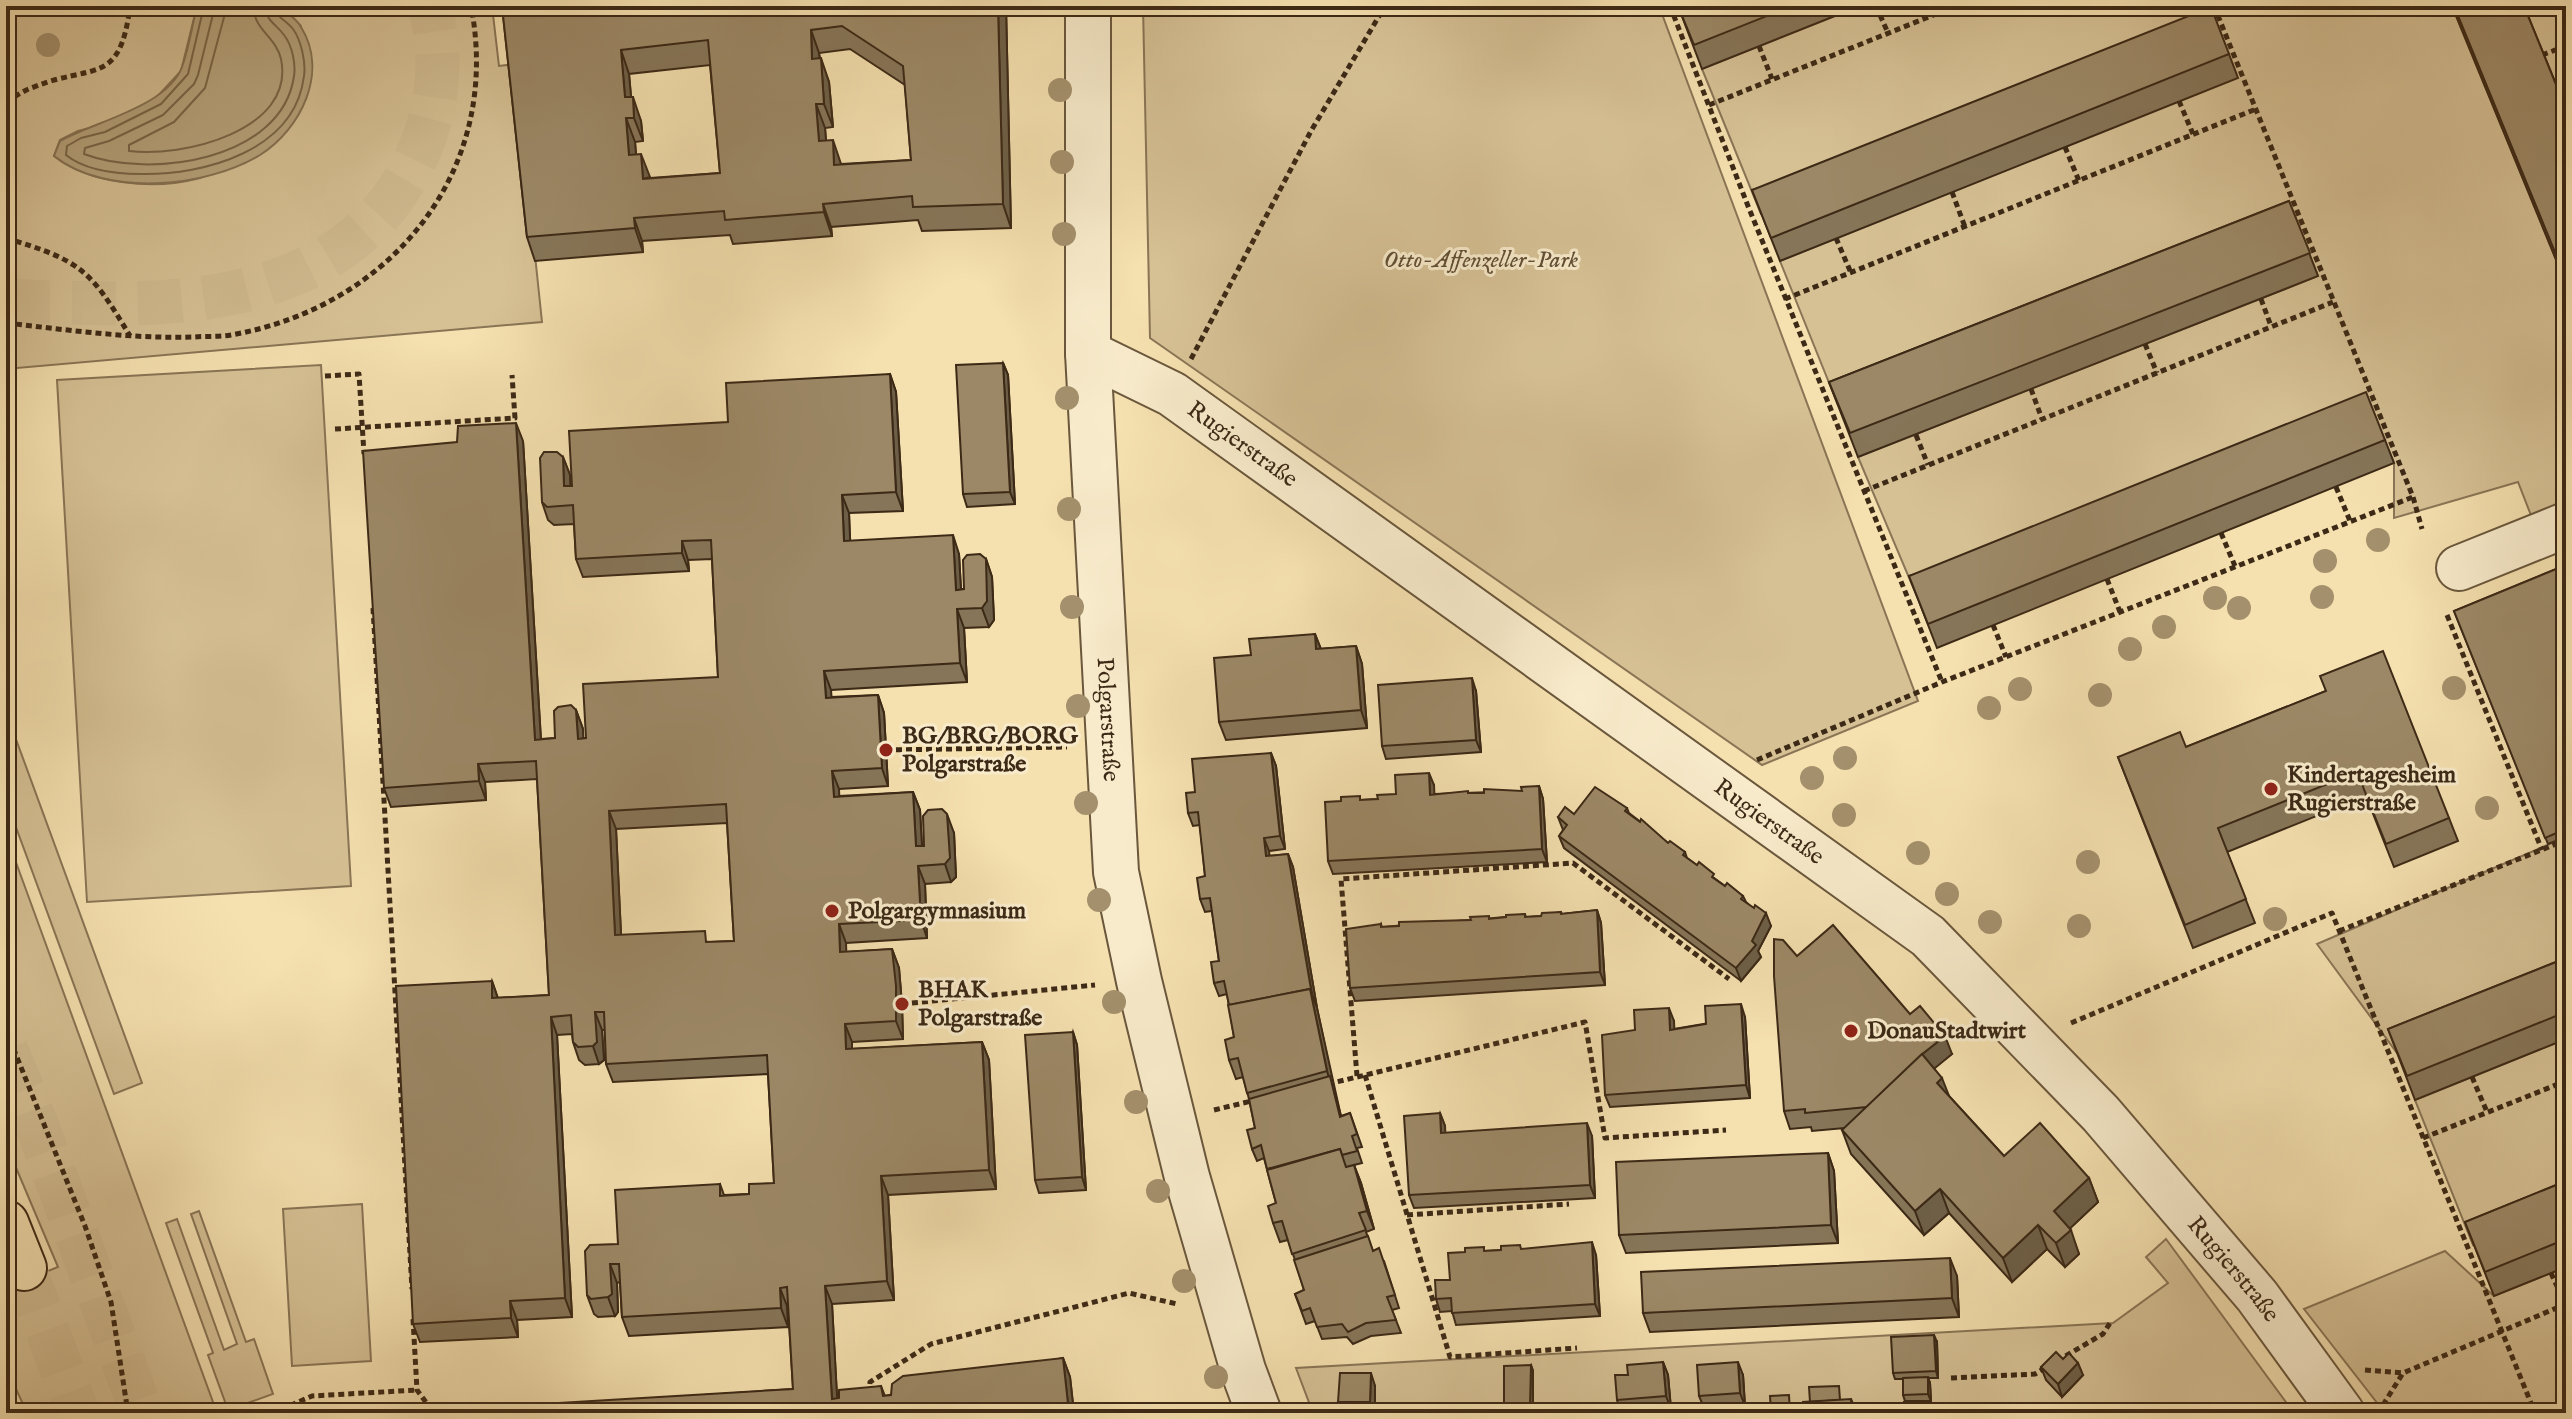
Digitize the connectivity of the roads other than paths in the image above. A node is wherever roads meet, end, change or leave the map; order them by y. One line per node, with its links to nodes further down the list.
1 (1088, 6): 2 (street, Polgarstraße)
2 (1088, 353): 7 (street, Rugierstraße); 8 (street, Polgarstraße)
3 (2566, 525): 4 (street)
4 (2459, 568)
5 (6, 1223): 6 (highway)
6 (24, 1268)
7 (2360, 1412)
8 (1259, 1413)

